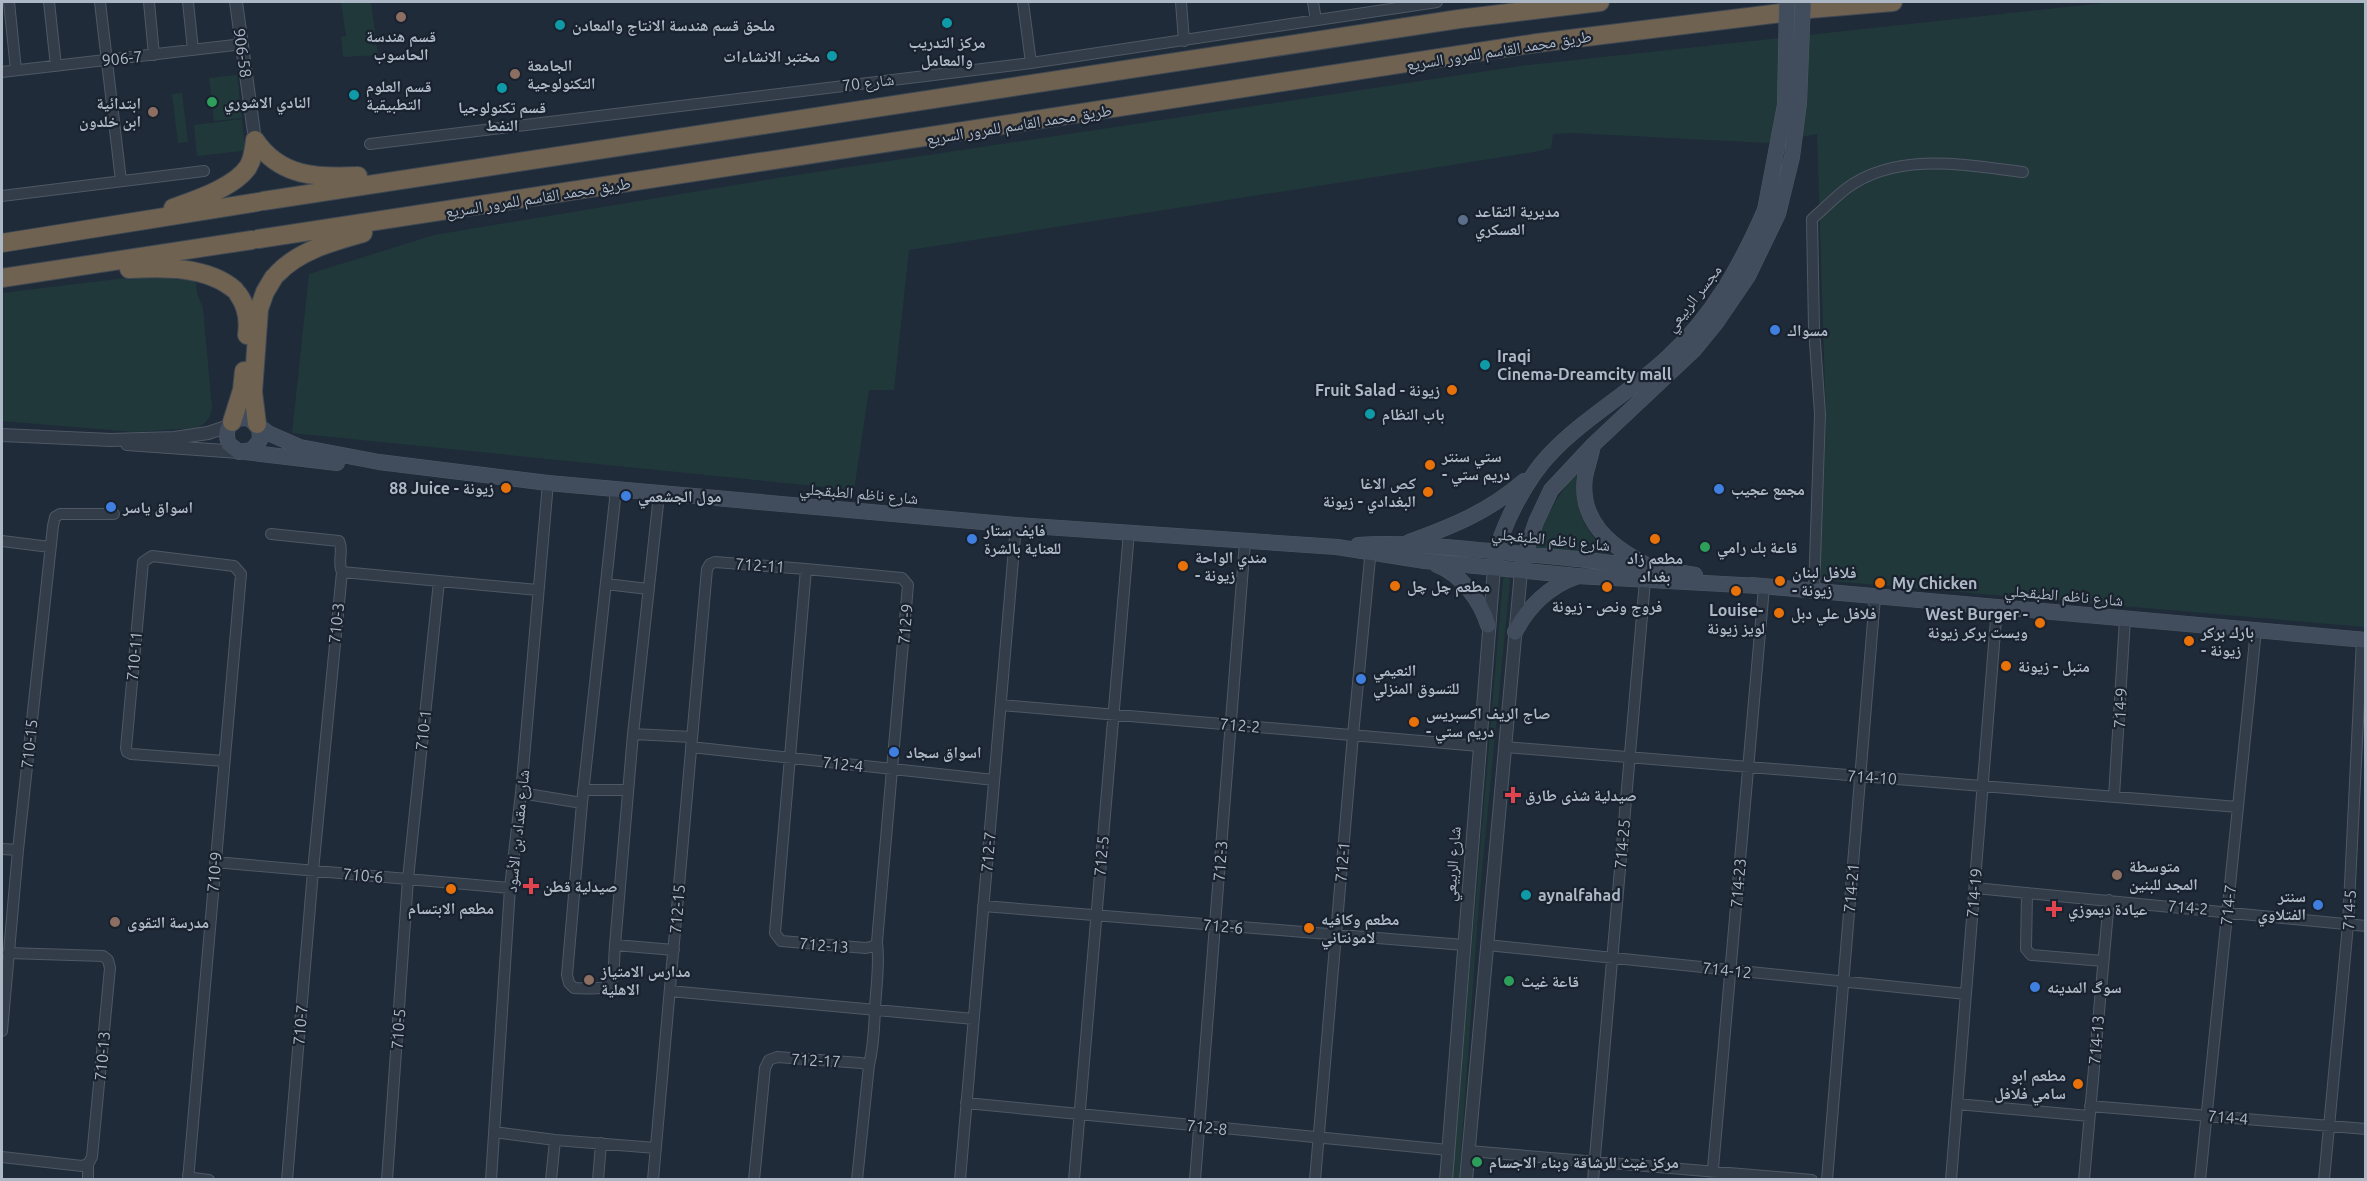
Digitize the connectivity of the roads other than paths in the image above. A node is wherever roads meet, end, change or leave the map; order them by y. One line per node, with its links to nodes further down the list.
1 (9, 2): 24 (street)
2 (49, 2): 23 (street)
3 (100, 2): 21 (street)
4 (149, 2): 20 (street)
5 (188, 2): 19 (street)
6 (237, 2): 18 (street, 906-58)
7 (1023, 2): 22 (street)
8 (1181, 2): 17 (street)
9 (1313, 2): 16 (street)
10 (1437, 2): 13 (street, شارع 70)
11 (1600, 2): 30 (highway, طريق محمد القاسم للمرور السريع)
12 (1893, 2): 14 (highway)
13 (1420, 3): 16 (street, شارع 70)
14 (1806, 5): 34 (main road, مجسر الربيعي, bridge)
15 (1784, 7): 33 (highway, طريق محمد القاسم للمرور السريع); 34 (main road, مجسر الربيعي, bridge)
16 (1316, 20): 17 (street, شارع 70)
17 (1184, 41): 22 (street, شارع 70)
18 (243, 44): 19 (street, 906-7); 26 (street, 906-58)
19 (193, 50): 20 (street, 906-7)
20 (154, 55): 21 (street, 906-7)
21 (106, 60): 23 (street, 906-7); 31 (street)
22 (1030, 63): 27 (street, شارع 70)
23 (56, 66): 24 (street, 906-7)
24 (16, 70): 25 (street, 906-7)
25 (2, 72)
26 (255, 140): 30 (highway); 35 (highway)
27 (370, 144)
28 (204, 171): 31 (street)
29 (2023, 172): 73 (street)
30 (438, 173): 35 (highway, طريق محمد القاسم للمرور السريع)
31 (121, 181): 32 (street)
32 (2, 196)
33 (442, 211): 37 (highway, طريق محمد القاسم للمرور السريع); 39 (highway)
34 (1772, 212): 42 (main road, مجسر الربيعي); 44 (main road, مجسر الربيعي)
35 (112, 225): 36 (highway, طريق محمد القاسم للمرور السريع)
36 (2, 243)
37 (7, 278): 38 (highway)
38 (230, 424): 39 (main road); 41 (street); 43 (main road)
39 (258, 425): 43 (main road); 45 (main road, شارع ناظم الطبقجلي)
40 (2, 435): 41 (street)
41 (111, 440): 43 (street)
42 (1594, 444): 59 (main road, مجسر الربيعي); 66 (main road)
43 (242, 452): 45 (main road, شارع ناظم الطبقجلي)
44 (1551, 453): 55 (main road); 58 (main road, مجسر الربيعي)
45 (379, 462): 46 (main road, شارع ناظم الطبقجلي)
46 (548, 483): 47 (main road, شارع ناظم الطبقجلي); 72 (street, شارع مقداد بن الأسود)
47 (616, 489): 48 (main road, شارع ناظم الطبقجلي); 69 (street)
48 (659, 495): 50 (main road, شارع ناظم الطبقجلي); 71 (street)
49 (114, 514): 56 (street, 710-15)
50 (1016, 525): 51 (main road, شارع ناظم الطبقجلي); 81 (street, 712-7)
51 (1129, 532): 54 (main road, شارع ناظم الطبقجلي); 82 (street, 712-5)
52 (271, 534): 65 (street, 710-3)
53 (2, 541): 56 (street)
54 (1245, 542): 57 (main road, شارع ناظم الطبقجلي); 83 (street, 712-3)
55 (1402, 544): 57 (main road, شارع ناظم الطبقجلي); 58 (main road, شارع ناظم الطبقجلي)
56 (50, 547): 104 (street, 710-15)
57 (1371, 549): 60 (main road, شارع ناظم الطبقجلي); 85 (street, 712-1)
58 (1497, 552): 59 (main road, شارع ناظم الطبقجلي); 61 (main road, شارع الربيعي)
59 (1524, 554): 64 (main road); 66 (main road, شارع ناظم الطبقجلي)
60 (1425, 561): 61 (main road, شارع ناظم الطبقجلي); 77 (main road)
61 (1494, 568): 64 (main road, شارع ناظم الطبقجلي); 77 (street, شارع الربيعي)
62 (239, 569): 91 (street, 710-9); 91 (street, 710-11)
63 (806, 569): 86 (street, 712-11); 89 (street, 712-11); 93 (street, 712-9)
64 (1521, 571): 67 (main road, شارع ناظم الطبقجلي); 79 (street)
65 (342, 572): 68 (street); 106 (street, 710-3)
66 (1648, 574): 67 (main road, شارع ناظم الطبقجلي); 70 (main road, شارع ناظم الطبقجلي); 90 (street, 714-25)
67 (1576, 576): 79 (main road)
68 (439, 581): 72 (street); 107 (street, 710-1)
69 (606, 584): 71 (street); 97 (street)
70 (1762, 586): 73 (main road, شارع ناظم الطبقجلي); 92 (street, 714-23)
71 (648, 589): 84 (street)
72 (538, 590): 99 (street, شارع مقداد بن الأسود)
73 (1814, 591): 74 (main road, شارع ناظم الطبقجلي)
74 (1875, 597): 75 (main road, شارع ناظم الطبقجلي); 94 (street, 714-21)
75 (1997, 607): 76 (main road, شارع ناظم الطبقجلي); 96 (street, 714-19)
76 (2125, 618): 78 (main road, شارع ناظم الطبقجلي); 100 (street, 714-9)
77 (1488, 625): 87 (street, شارع الربيعي)
78 (2256, 630): 80 (main road, شارع ناظم الطبقجلي); 102 (street, 714-7)
79 (1515, 632): 88 (street)
80 (2364, 639): 116 (street, 714-5)
81 (1000, 705): 82 (street, 712-2); 95 (street, 712-7)
82 (1113, 714): 83 (street, 712-2); 114 (street, 712-5)
83 (1231, 724): 85 (street, 712-2); 115 (street, 712-3)
84 (633, 734): 86 (street, 712-4); 98 (street)
85 (1353, 735): 87 (street, 712-2); 118 (street, 712-1)
86 (692, 742): 89 (street, 712-4); 123 (street, 712-15)
87 (1479, 746): 121 (street, شارع الربيعي)
88 (1505, 747): 90 (street, 714-10); 122 (street)
89 (788, 758): 93 (street, 712-4); 119 (street, 712-13)
90 (1630, 758): 92 (street, 714-10); 125 (street, 714-25)
91 (224, 760): 105 (street, 710-9)
92 (1748, 767): 94 (street, 714-10); 127 (street, 714-23)
93 (892, 769): 95 (street, 712-4); 119 (street)
94 (1860, 776): 96 (street, 714-10); 128 (street, 714-21)
95 (994, 780): 112 (street, 712-7)
96 (1983, 786): 100 (street, 714-10); 109 (street, 714-19)
97 (583, 790): 98 (street); 101 (street)
98 (628, 790): 120 (street)
99 (521, 794): 101 (street); 108 (street, شارع مقداد بن الأسود)
100 (2114, 796): 102 (street, 714-10)
101 (582, 803): 120 (street)
102 (2238, 807): 113 (street, 714-7)
103 (2, 849): 104 (street)
104 (18, 850): 124 (street, 710-15)
105 (215, 862): 106 (street, 710-6); 154 (street, 710-9)
106 (313, 871): 107 (street, 710-6); 157 (street, 710-7)
107 (408, 879): 108 (street, 710-6); 158 (street, 710-5)
108 (510, 888): 143 (street, شارع مقداد بن الأسود)
109 (1975, 888): 110 (street, 714-2); 130 (street, 714-19)
110 (2027, 892): 111 (street, 714-2); 126 (street)
111 (2109, 900): 113 (street, 714-2); 126 (street, 714-13)
112 (983, 906): 114 (street, 712-6); 132 (street, 712-7)
113 (2228, 911): 116 (street, 714-2); 139 (street, 714-7)
114 (1096, 915): 115 (street, 712-6); 138 (street, 712-5)
115 (1215, 925): 118 (street, 712-6); 140 (street, 712-3)
116 (2348, 925): 117 (street, 714-2); 141 (street, 714-5)
117 (2366, 926)
118 (1336, 935): 121 (street, 712-6); 144 (street, 712-1)
119 (877, 942): 131 (street)
120 (615, 945): 123 (street)
121 (1464, 945): 148 (street, شارع الربيعي)
122 (1487, 945): 125 (street, 714-12); 149 (street)
123 (674, 950): 129 (street, 712-15)
124 (8, 953): 133 (street, 710-15); 152 (street, 710-13)
125 (1612, 958): 127 (street, 714-12); 151 (street, 714-25)
126 (2103, 961): 137 (street, 714-13)
127 (1730, 970): 128 (street, 714-12); 153 (street, 714-23)
128 (1844, 982): 130 (street, 714-12); 173 (street, 714-21)
129 (670, 992): 131 (street); 147 (street, 712-15)
130 (1966, 994): 136 (street, 714-19)
131 (874, 1010): 132 (street); 134 (street)
132 (974, 1019): 135 (street, 712-7)
133 (2, 1031)
134 (869, 1065): 163 (street, 712-17); 164 (street)
135 (966, 1103): 138 (street, 712-8); 165 (street, 712-7)
136 (1957, 1104): 137 (street, 714-4); 174 (street, 714-19)
137 (2090, 1111): 139 (street, 714-4); 175 (street, 714-13)
138 (1080, 1114): 140 (street, 712-8); 166 (street, 712-5)
139 (2207, 1115): 141 (street, 714-4); 176 (street, 714-7)
140 (1199, 1126): 144 (street, 712-8); 167 (street, 712-3)
141 (2330, 1126): 142 (street, 714-4); 177 (street, 714-5)
142 (2366, 1129)
143 (494, 1132): 145 (street); 159 (street, شارع مقداد بن الأسود)
144 (1319, 1138): 148 (street, 712-8); 168 (street, 712-1)
145 (555, 1140): 146 (street); 160 (street)
146 (601, 1143): 147 (street); 161 (street)
147 (656, 1148): 162 (street, 712-15)
148 (1448, 1150): 169 (street, شارع الربيعي)
149 (1469, 1151): 151 (street); 170 (street)
150 (2, 1157): 152 (street)
151 (1595, 1162): 153 (street); 171 (street, 714-25)
152 (88, 1164): 155 (street)
153 (1712, 1175): 172 (street)
154 (188, 1177): 156 (street)
155 (88, 1179)
156 (209, 1179)
157 (288, 1179)
158 (387, 1179)
159 (491, 1179)
160 (551, 1179)
161 (598, 1179)
162 (653, 1179)
163 (754, 1179)
164 (857, 1179)
165 (960, 1179)
166 (1074, 1179)
167 (1195, 1179)
168 (1315, 1179)
169 (1446, 1179)
170 (1466, 1179)
171 (1593, 1179)
172 (1812, 1179)
173 (1827, 1179)
174 (1951, 1179)
175 (2084, 1179)
176 (2200, 1179)
177 (2324, 1179)

